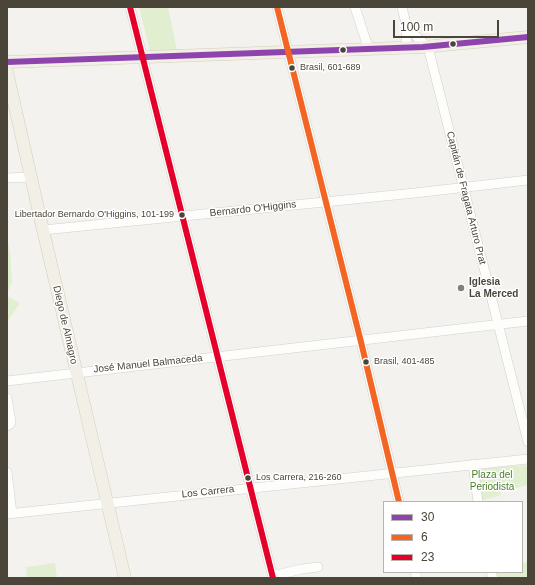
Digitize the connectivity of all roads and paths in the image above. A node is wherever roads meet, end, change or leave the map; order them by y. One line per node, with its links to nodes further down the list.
1 (130, 7): 11 (street)
2 (277, 7): 10 (street)
3 (355, 7): 7 (street)
4 (402, 7): 5 (street)
5 (407, 28): 8 (street); 9 (street)
6 (528, 37): 8 (main road)
7 (368, 44)
8 (428, 47): 9 (main road); 17 (street, Capitán de Fragata Arturo Prat)
9 (406, 48): 10 (main road)
10 (288, 53): 11 (main road); 18 (street)
11 (143, 57): 12 (main road); 19 (street)
12 (7, 62)
13 (7, 75): 14 (main road, Diego de Almagro)
14 (31, 177): 15 (street); 20 (main road, Diego de Almagro)
15 (7, 178)
16 (528, 180): 17 (street, Bernardo O'Higgins)
17 (463, 188): 18 (street, Bernardo O'Higgins); 22 (street, Capitán de Fragata Arturo Prat)
18 (326, 201): 19 (street, Bernardo O'Higgins); 23 (street)
19 (183, 216): 20 (street, Bernardo O'Higgins); 24 (street)
20 (42, 230): 25 (main road, Diego de Almagro)
21 (528, 321): 22 (street)
22 (498, 324): 23 (street, José Manuel Balmaceda); 29 (street, Capitán de Fragata Arturo Prat)
23 (360, 339): 24 (street, José Manuel Balmaceda); 33 (street)
24 (218, 356): 25 (street, José Manuel Balmaceda); 34 (street)
25 (76, 372): 26 (street, José Manuel Balmaceda); 37 (main road, Diego de Almagro)
26 (7, 381)
27 (7, 398): 28 (street)
28 (7, 426)
29 (528, 442)
30 (528, 459): 31 (street, Los Carrera)
31 (473, 464): 33 (street, Los Carrera); 36 (street)
32 (7, 472): 38 (street)
33 (392, 473): 34 (street, Los Carrera); 35 (street)
34 (250, 487): 37 (street, Los Carrera); 40 (street)
35 (399, 501)
36 (478, 501)
37 (106, 503): 38 (street, Los Carrera); 41 (main road, Diego de Almagro)
38 (9, 513)
39 (318, 567): 40 (street)
40 (272, 577)
41 (125, 578)

